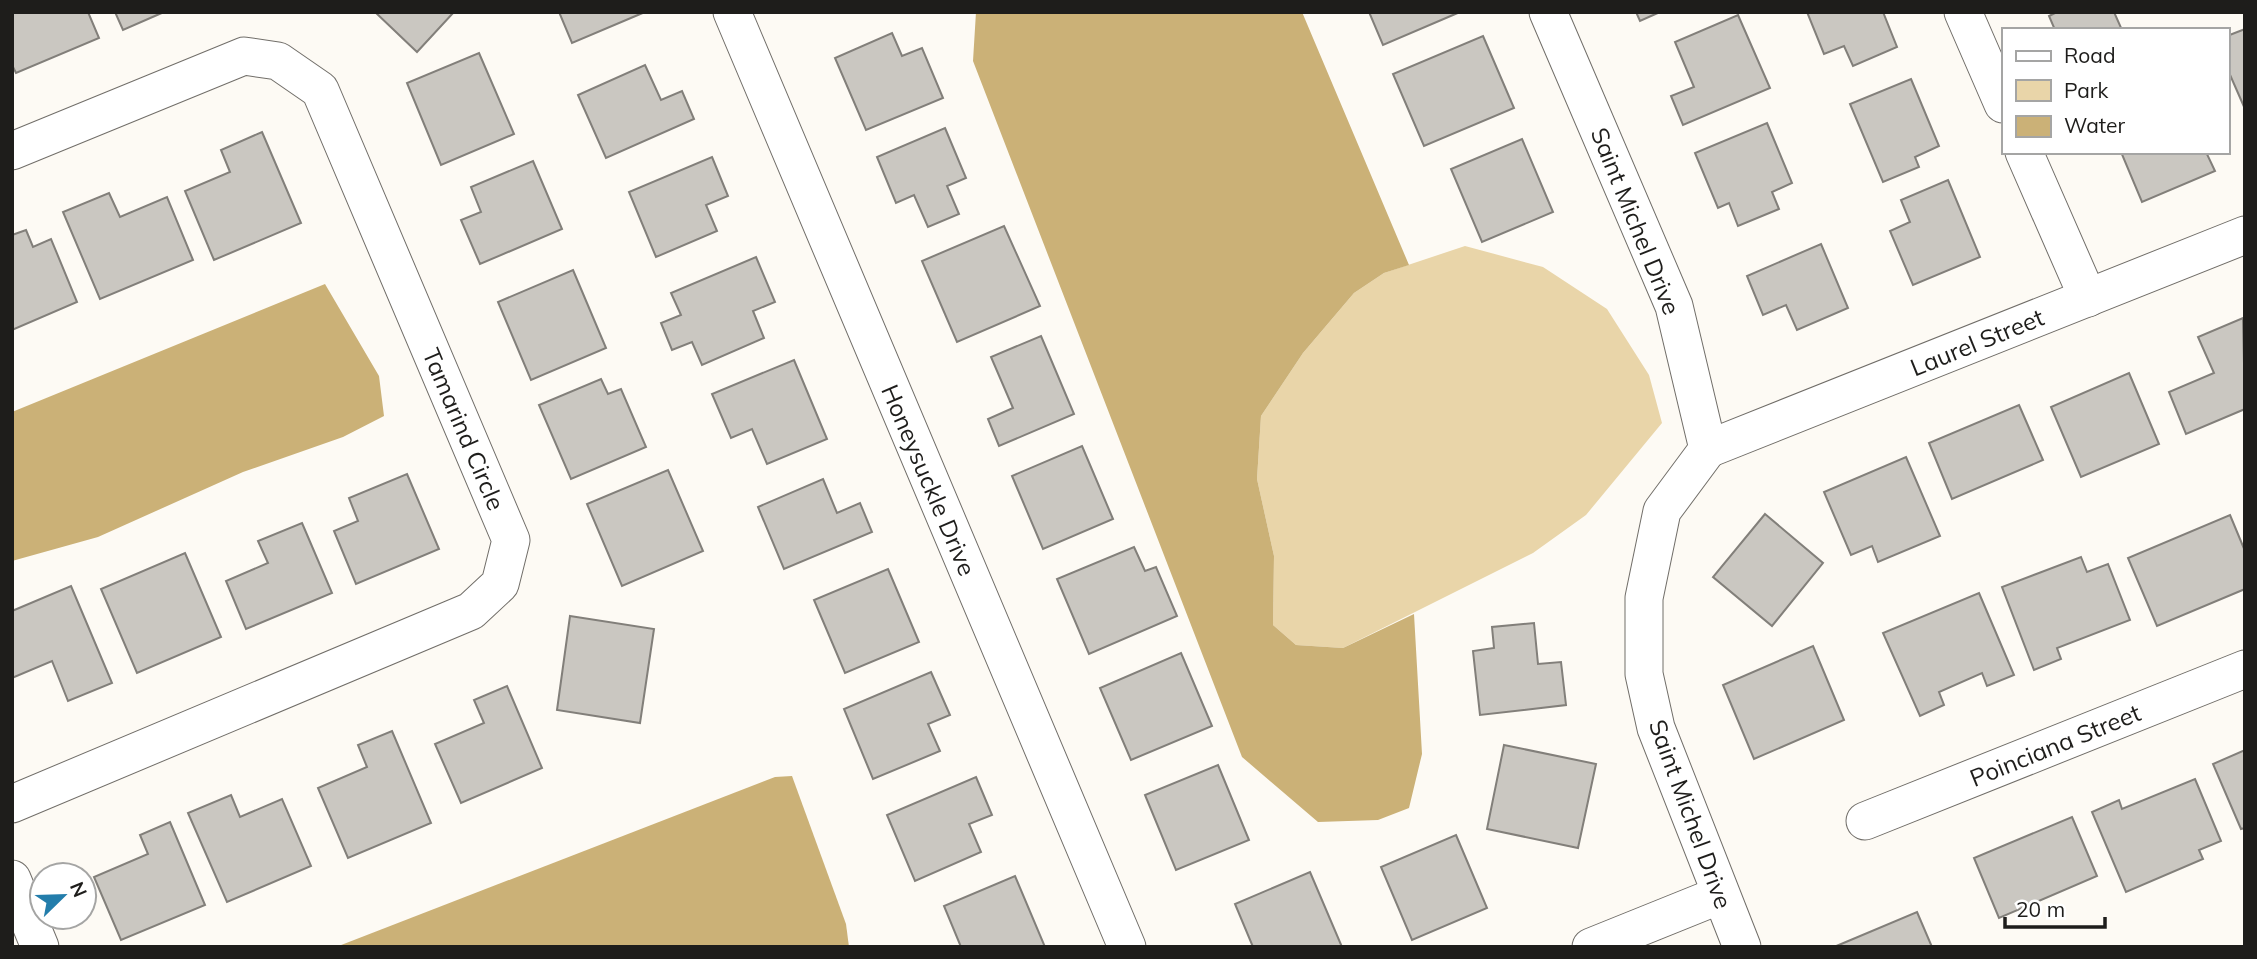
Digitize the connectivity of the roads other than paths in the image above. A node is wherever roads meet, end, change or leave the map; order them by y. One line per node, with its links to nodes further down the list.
1 (732, 12): 16 (street, Honeysuckle Drive)
2 (1548, 12): 9 (street, Saint Michel Drive)
3 (1964, 12): 4 (street)
4 (2002, 102)
5 (12, 151): 11 (street, Tamarind Circle)
6 (2025, 154): 8 (street)
7 (2245, 235): 8 (street, Laurel Street)
8 (2088, 298): 9 (street, Laurel Street)
9 (1708, 449): 14 (street, Saint Michel Drive)
10 (2245, 669): 12 (street, Poinciana Street)
11 (12, 804)
12 (1865, 821)
13 (12, 879): 15 (street)
14 (1720, 895): 17 (street); 18 (street, Saint Michel Drive)
15 (40, 947)
16 (1127, 947)
17 (1591, 947)
18 (1742, 947)

